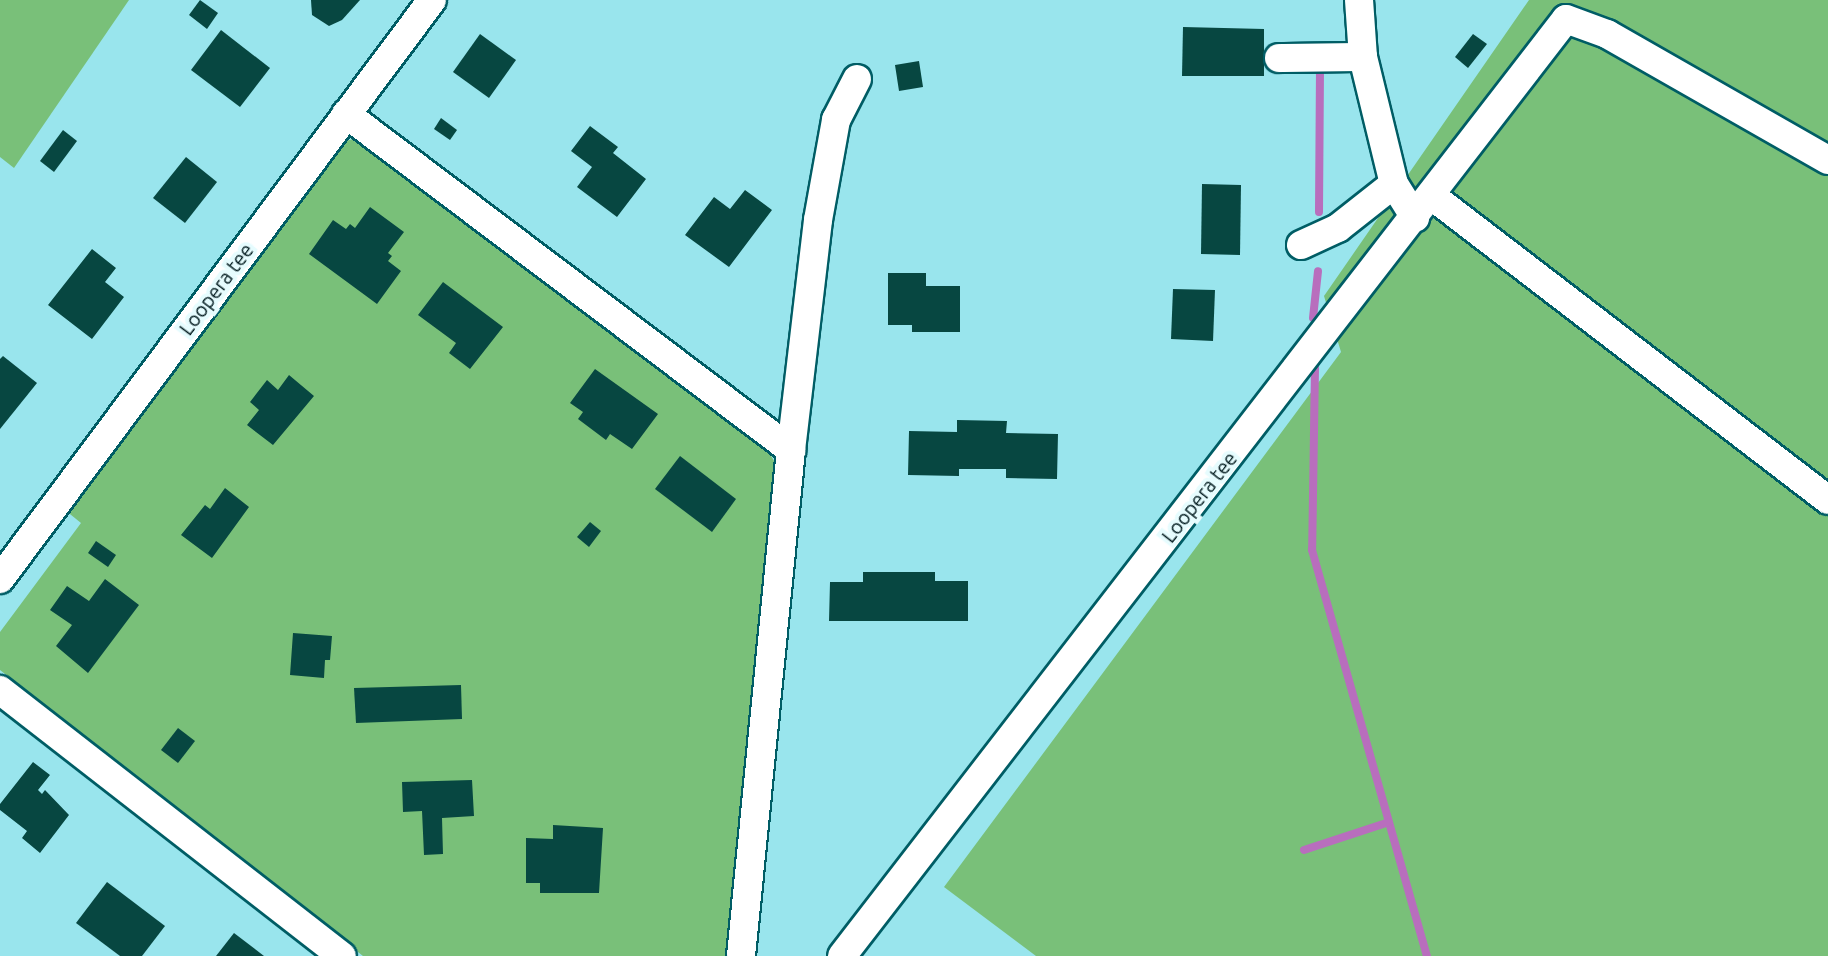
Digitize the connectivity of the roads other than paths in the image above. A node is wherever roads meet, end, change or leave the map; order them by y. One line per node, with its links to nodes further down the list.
1 (432, 0): 6 (street, Loopera tee)
2 (1359, 0): 3 (street)
3 (1363, 57): 4 (street); 8 (street)
4 (1279, 58)
5 (857, 79): 11 (street)
6 (346, 114): 11 (street); 13 (street, Loopera tee)
7 (1828, 160): 9 (street, Loopera tee)
8 (1394, 184): 9 (street); 10 (street)
9 (1424, 207): 12 (street); 17 (street, Loopera tee)
10 (1301, 245)
11 (791, 450): 16 (street)
12 (1828, 500)
13 (0, 579)
14 (0, 690): 15 (street)
15 (342, 956)
16 (741, 956)
17 (842, 956)

